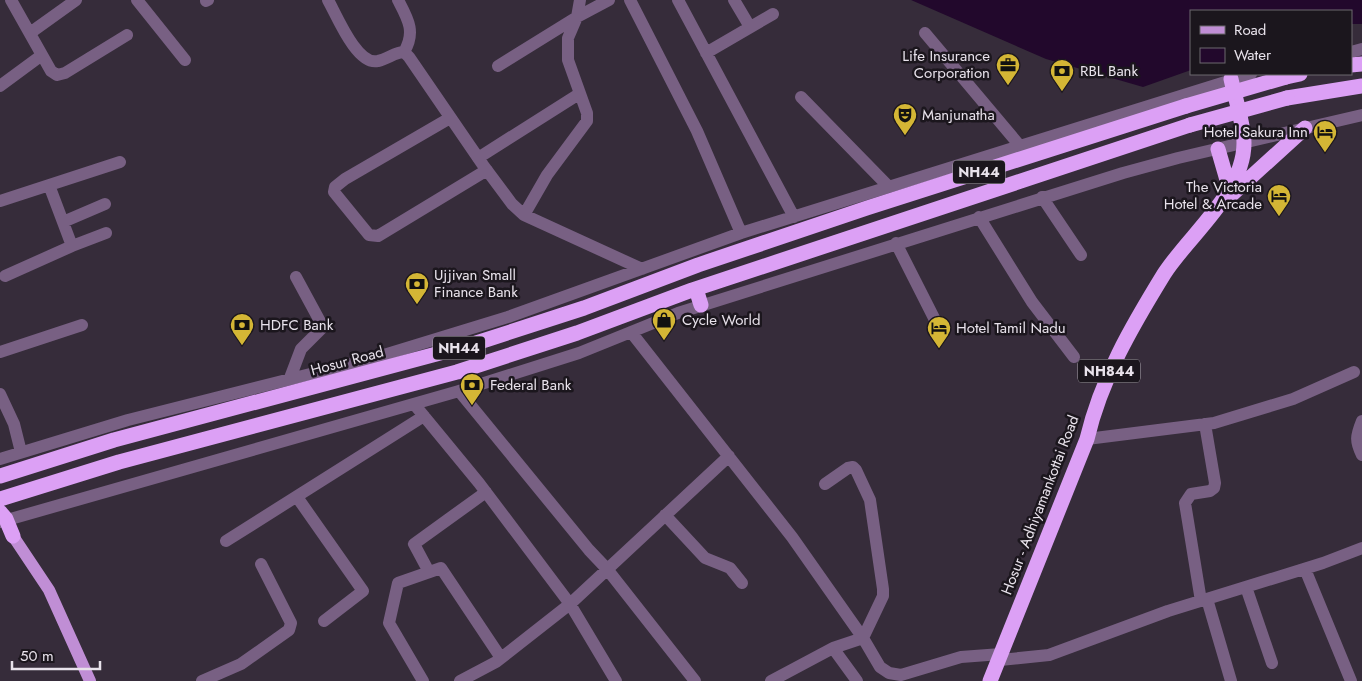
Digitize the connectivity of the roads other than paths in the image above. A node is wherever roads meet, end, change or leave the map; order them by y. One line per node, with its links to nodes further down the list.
1 (11, 0): 14 (street)
2 (76, 0): 14 (street)
3 (137, 0): 20 (street)
4 (328, 0): 17 (street)
5 (398, 0): 17 (street)
6 (580, 0): 12 (street)
7 (609, 0): 12 (street)
8 (630, 0): 50 (street)
9 (678, 0): 18 (street)
10 (734, 0): 13 (street)
11 (773, 14): 13 (street)
12 (577, 17): 21 (street); 27 (street)
13 (750, 27): 18 (street)
14 (30, 33): 19 (street)
15 (925, 33): 33 (street)
16 (126, 34): 19 (street)
17 (404, 52): 30 (street)
18 (706, 53): 46 (street)
19 (42, 56): 25 (street)
20 (185, 60)
21 (498, 66)
22 (1247, 75): 24 (street)
23 (1293, 75): 54 (highway, NH44, bridge)
24 (1231, 79): 32 (highway, Hosur - Adhiyamankottai Road / NH844); 33 (street)
25 (0, 86)
26 (1362, 86): 58 (highway, NH44, bridge)
27 (579, 94): 35 (street); 45 (street)
28 (801, 97): 39 (street)
29 (1362, 115): 31 (street)
30 (450, 118): 35 (street); 37 (street)
31 (1305, 128): 32 (street); 44 (highway)
32 (1244, 143): 34 (street); 40 (highway, Hosur - Adhiyamankottai Road / NH844)
33 (1020, 146): 39 (street)
34 (1218, 149): 40 (highway); 41 (street)
35 (478, 158): 37 (street)
36 (120, 162): 38 (street)
37 (487, 170): 45 (street)
38 (50, 185): 42 (street); 48 (street)
39 (890, 187): 46 (street)
40 (1229, 187): 44 (highway, Hosur - Adhiyamankottai Road / NH844)
41 (1042, 197): 47 (street); 53 (street)
42 (0, 201)
43 (106, 204): 48 (street)
44 (1216, 209): 73 (highway, Hosur - Adhiyamankottai Road / NH844)
45 (524, 215): 55 (street)
46 (794, 217): 50 (street)
47 (978, 217): 51 (street); 64 (street)
48 (63, 222): 52 (street)
49 (106, 233): 52 (street)
50 (741, 233): 54 (street)
51 (896, 243): 59 (street); 60 (street)
52 (72, 246): 56 (street)
53 (1081, 255)
54 (698, 260): 55 (street); 79 (highway, Hosur Road / NH44)
55 (642, 269): 66 (street)
56 (5, 276)
57 (296, 276): 66 (street)
58 (694, 290): 59 (highway); 83 (highway, NH44)
59 (701, 306): 62 (street)
60 (935, 320)
61 (82, 325): 63 (street)
62 (631, 332): 67 (street); 77 (street)
63 (0, 352)
64 (1074, 357)
65 (1354, 372): 72 (street)
66 (290, 378): 75 (street)
67 (460, 391): 69 (street); 89 (street)
68 (0, 394): 75 (street)
69 (414, 404): 70 (street); 85 (street)
70 (424, 416): 81 (street); 82 (street)
71 (1362, 422): 74 (street)
72 (1206, 424): 73 (street); 94 (street)
73 (1088, 439): 99 (highway, Hosur - Adhiyamankottai Road / NH844)
74 (1359, 442): 76 (street)
75 (21, 452): 78 (street)
76 (1362, 455)
77 (729, 456): 84 (street); 97 (street)
78 (0, 459)
79 (0, 476)
80 (825, 484): 97 (street)
81 (486, 492): 91 (street); 95 (street)
82 (297, 497): 86 (street); 96 (street)
83 (0, 499)
84 (665, 515): 89 (street); 92 (street)
85 (4, 524): 102 (main road)
86 (226, 540)
87 (1362, 548): 90 (street)
88 (261, 564): 103 (street)
89 (607, 569): 95 (street); 107 (street)
90 (1305, 569): 93 (street); 112 (street)
91 (429, 572): 100 (street); 104 (street)
92 (742, 583)
93 (1246, 587): 94 (street); 101 (street)
94 (1204, 600): 99 (street); 111 (street)
95 (570, 604): 100 (street); 106 (street)
96 (324, 621)
97 (863, 638): 98 (street); 99 (street)
98 (833, 648): 108 (street); 109 (street)
99 (1001, 657): 110 (highway, Hosur - Adhiyamankottai Road / NH844)
100 (501, 658): 105 (street)
101 (1272, 663)
102 (90, 681)
103 (202, 681)
104 (424, 681)
105 (460, 681)
106 (616, 681)
107 (696, 681)
108 (771, 681)
109 (857, 681)
110 (990, 681)
111 (1231, 681)
112 (1351, 681)

